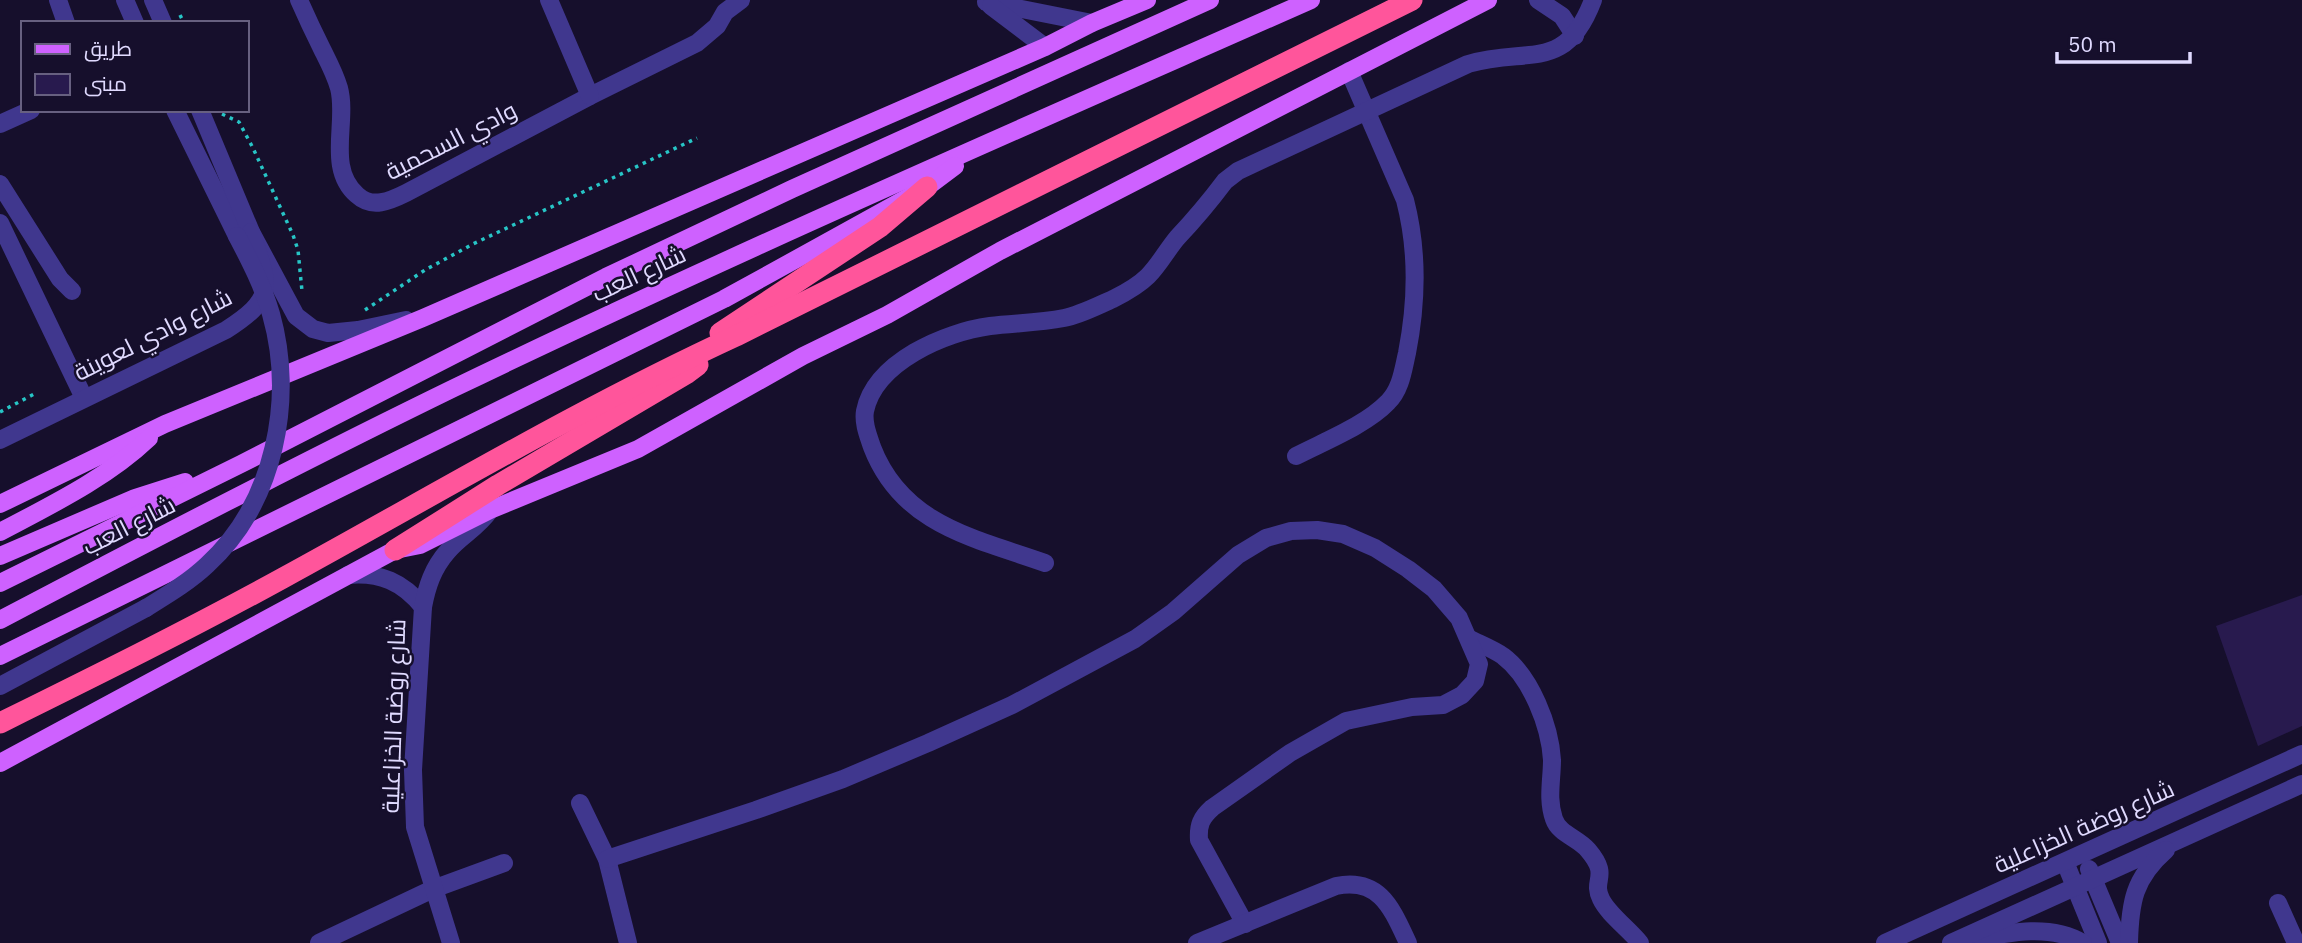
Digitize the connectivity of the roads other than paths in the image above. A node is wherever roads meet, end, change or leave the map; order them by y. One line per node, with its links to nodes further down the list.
1 (58, 0): 15 (street)
2 (125, 0): 16 (street)
3 (153, 0): 17 (street)
4 (299, 0): 22 (street, وادي السحمية)
5 (549, 0): 22 (street)
6 (741, 0): 22 (street, وادي السحمية)
7 (1147, 0): 18 (main road)
8 (1210, 0): 41 (main road, شارع العب)
9 (1311, 0): 28 (main road, شارع العب)
10 (1412, 0): 35 (highway)
11 (1488, 0): 21 (main road)
12 (1538, 0): 19 (street)
13 (1592, 0): 19 (street)
14 (984, 1): 18 (street); 20 (street)
15 (65, 21)
16 (134, 21)
17 (162, 21)
18 (1092, 23): 20 (main road)
19 (1575, 36): 23 (street)
20 (1045, 47): 34 (main road)
21 (1349, 72): 23 (street); 43 (main road)
22 (590, 96)
23 (1366, 110): 40 (street); 47 (street)
24 (27, 112): 27 (street)
25 (176, 112): 32 (street)
26 (201, 112): 32 (street)
27 (0, 124)
28 (978, 148): 30 (main road); 51 (main road, شارع العب)
29 (0, 184): 33 (street)
30 (927, 187): 36 (highway); 53 (main road)
31 (0, 223): 37 (street)
32 (244, 234): 34 (street); 37 (street, شارع وادي لعوينة); 54 (street, bridge)
33 (72, 291)
34 (423, 318): 38 (main road)
35 (736, 336): 36 (highway); 45 (highway)
36 (675, 364): 55 (highway)
37 (84, 398): 39 (street, شارع وادي لعوينة)
38 (165, 424): 42 (main road); 44 (main road)
39 (0, 440)
40 (1297, 456)
41 (241, 464): 46 (main road); 49 (main road, شارع العب)
42 (0, 504)
43 (490, 510): 45 (main road); 50 (street, شارع روضة الخزاعلية)
44 (0, 532)
45 (395, 550): 48 (main road)
46 (0, 556)
47 (1045, 563)
48 (348, 575): 50 (street, شارع روضة الخزاعلية); 57 (main road)
49 (0, 583)
50 (423, 607): 67 (street, شارع روضة الخزاعلية)
51 (0, 620)
52 (1470, 639): 62 (street); 69 (street); 75 (street)
53 (0, 656)
54 (0, 686)
55 (0, 723)
56 (2302, 754): 61 (street, شارع روضة الخزاعلية)
57 (0, 763)
58 (2302, 784): 60 (street, شارع روضة الخزاعلية)
59 (580, 803): 62 (street)
60 (2177, 840): 65 (street, شارع روضة الخزاعلية); 81 (street)
61 (2083, 854): 63 (street, شارع روضة الخزاعلية); 65 (street)
62 (607, 859): 72 (street)
63 (2065, 862): 66 (street); 76 (street, شارع روضة الخزاعلية)
64 (504, 863): 67 (street)
65 (2093, 879): 66 (street, شارع روضة الخزاعلية); 80 (street)
66 (2076, 887): 77 (street, شارع روضة الخزاعلية); 79 (street)
67 (433, 889): 70 (street); 71 (street, شارع روضة الخزاعلية)
68 (2278, 903): 82 (street)
69 (1245, 924): 73 (street); 74 (street)
70 (319, 943)
71 (451, 943)
72 (628, 943)
73 (1197, 943)
74 (1408, 943)
75 (1640, 943)
76 (1885, 943)
77 (1951, 943): 78 (street)
78 (2083, 943)
79 (2098, 943)
80 (2120, 943)
81 (2129, 943)
82 (2296, 943)

